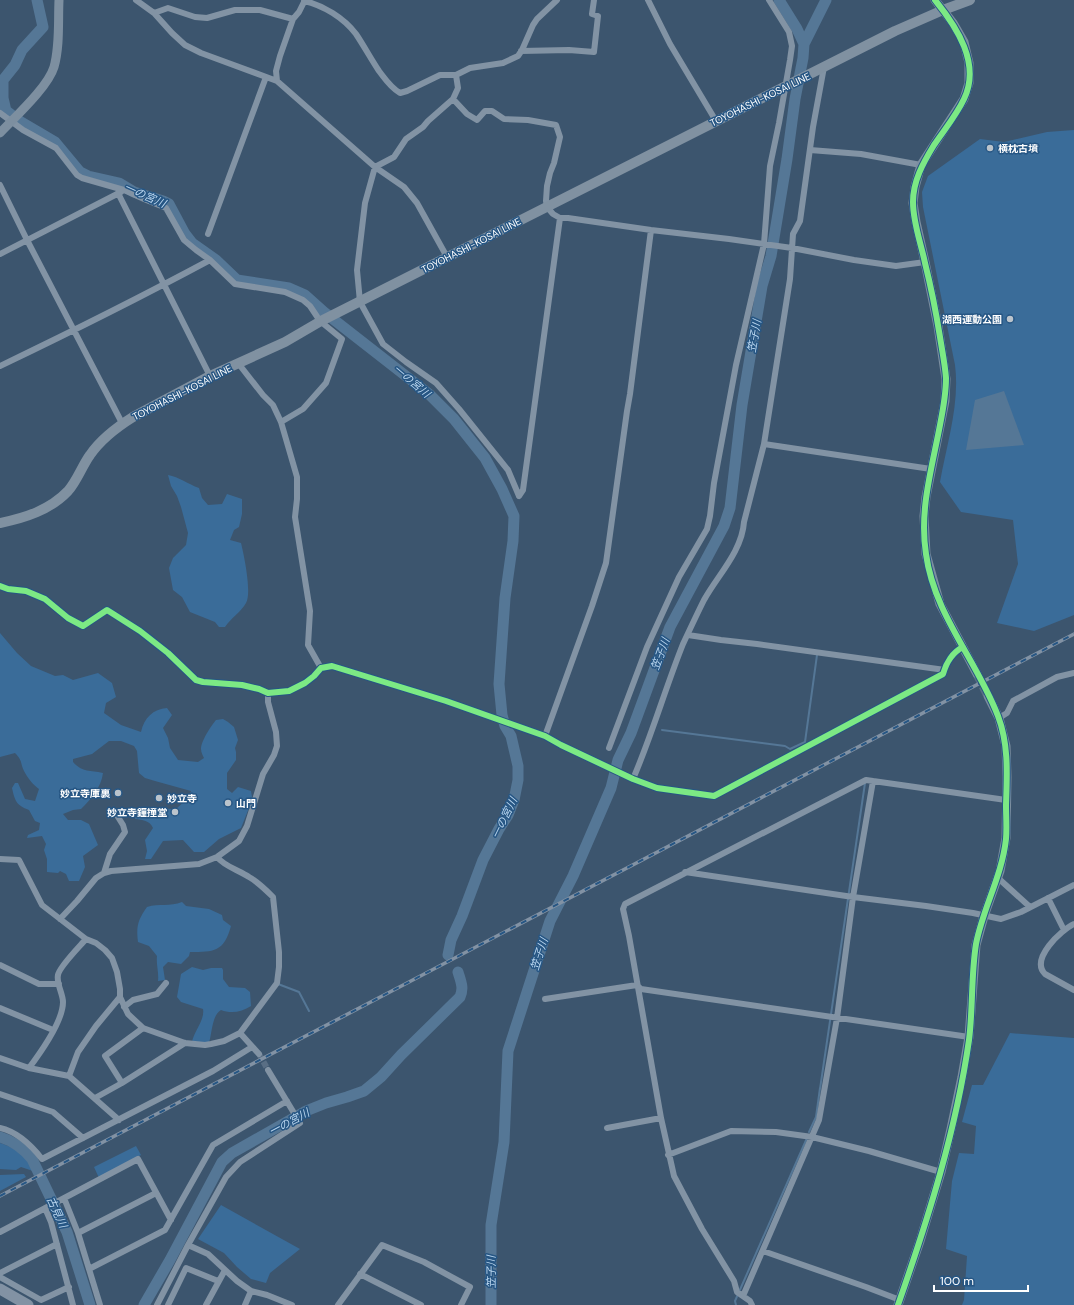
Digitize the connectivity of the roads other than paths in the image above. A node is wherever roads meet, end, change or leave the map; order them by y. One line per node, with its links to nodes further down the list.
1 (59, 0): 21 (street)
2 (136, 0): 11 (street)
3 (304, 0): 12 (street); 15 (street)
4 (557, 0): 13 (street)
5 (594, 0): 13 (street)
6 (648, 0): 22 (street)
7 (769, 0): 18 (street)
8 (935, 0): 10 (street)
9 (970, 0): 10 (main road, TOYOHASHI-KOSAI LINE)
10 (943, 10): 14 (main road, TOYOHASHI-KOSAI LINE); 25 (street)
11 (154, 13): 12 (street); 16 (street)
12 (293, 19): 17 (street)
13 (522, 51): 15 (street)
14 (820, 69): 18 (main road, TOYOHASHI-KOSAI LINE); 24 (street)
15 (456, 75): 19 (street)
16 (266, 77): 17 (street); 32 (street)
17 (277, 81): 26 (street)
18 (788, 86): 22 (main road, TOYOHASHI-KOSAI LINE); 34 (street)
19 (453, 99): 26 (street); 29 (street)
20 (0, 113): 21 (street)
21 (14, 119): 23 (street); 28 (street)
22 (716, 121): 29 (main road, TOYOHASHI-KOSAI LINE)
23 (0, 133)
24 (810, 150): 25 (street); 35 (street)
25 (921, 165): 39 (street)
26 (375, 167): 37 (street); 41 (street)
27 (0, 185): 33 (street)
28 (121, 192): 33 (street); 38 (street); 40 (street)
29 (547, 207): 30 (street); 37 (main road, TOYOHASHI-KOSAI LINE)
30 (560, 218): 31 (street); 41 (street)
31 (651, 230): 34 (street); 62 (street)
32 (208, 234)
33 (27, 240): 36 (street); 43 (street)
34 (764, 244): 35 (street); 63 (street)
35 (790, 248): 39 (street); 49 (street)
36 (0, 254)
37 (447, 257): 41 (main road, TOYOHASHI-KOSAI LINE)
38 (210, 260): 40 (street); 42 (street)
39 (925, 262): 50 (street)
40 (163, 285): 43 (street); 46 (street)
41 (360, 302): 42 (main road, TOYOHASHI-KOSAI LINE)
42 (321, 321): 44 (main road, TOYOHASHI-KOSAI LINE); 47 (street)
43 (74, 331): 45 (street); 48 (street)
44 (238, 363): 46 (main road, TOYOHASHI-KOSAI LINE); 47 (street)
45 (0, 366)
46 (210, 376): 48 (main road, TOYOHASHI-KOSAI LINE)
47 (281, 422): 55 (street)
48 (122, 423): 51 (main road, TOYOHASHI-KOSAI LINE)
49 (764, 444): 50 (street); 53 (street)
50 (931, 469): 54 (street)
51 (0, 523)
52 (0, 586): 59 (street)
53 (688, 635): 56 (street); 64 (street)
54 (963, 647): 56 (street); 58 (street)
55 (320, 668): 59 (street); 62 (street)
56 (944, 670): 64 (street)
57 (1074, 673): 61 (street)
58 (977, 674)
59 (268, 693): 68 (street)
60 (988, 696): 61 (street)
61 (999, 718): 66 (street)
62 (545, 736): 64 (street)
63 (610, 748)
64 (633, 779)
65 (873, 781): 66 (street); 70 (street); 74 (street)
66 (1006, 800): 72 (street)
67 (118, 817): 71 (street)
68 (217, 857): 71 (street); 94 (street)
69 (0, 859): 78 (street)
70 (685, 872): 74 (street); 85 (street)
71 (104, 873): 78 (street)
72 (998, 878): 76 (street); 77 (street)
73 (1074, 885): 75 (street)
74 (853, 897): 77 (street); 91 (street)
75 (1048, 898): 76 (street); 80 (street)
76 (1030, 907): 77 (street)
77 (984, 916): 95 (street)
78 (60, 919): 81 (street)
79 (1074, 924): 80 (street)
80 (1064, 930): 86 (street)
81 (86, 939): 84 (street); 87 (street)
82 (0, 965): 84 (street)
83 (166, 983): 89 (street)
84 (59, 984): 93 (street)
85 (637, 985): 88 (street); 91 (street); 107 (street)
86 (1074, 990)
87 (120, 997): 89 (street); 102 (street)
88 (545, 999)
89 (124, 1007): 92 (street)
90 (0, 1008): 93 (street)
91 (837, 1018): 95 (street); 111 (street)
92 (143, 1028): 96 (street); 103 (street)
93 (53, 1030): 100 (street)
94 (240, 1033): 96 (street); 97 (street)
95 (969, 1037): 114 (street)
96 (185, 1043): 103 (street)
97 (252, 1047): 98 (street); 108 (street)
98 (260, 1054)
99 (0, 1058): 100 (street)
100 (29, 1068): 102 (street)
101 (268, 1070): 106 (street)
102 (69, 1076): 105 (street)
103 (122, 1082): 105 (street)
104 (0, 1094): 112 (street)
105 (95, 1098): 108 (street)
106 (287, 1101): 118 (street); 122 (street)
107 (661, 1118): 110 (street); 113 (street)
108 (119, 1120): 112 (street)
109 (0, 1128): 112 (street)
110 (607, 1128)
111 (812, 1137): 113 (street); 114 (street); 123 (street)
112 (83, 1138)
113 (668, 1155): 133 (street)
114 (941, 1172): 134 (street)
115 (156, 1193): 116 (street); 118 (street); 120 (street)
116 (64, 1198): 117 (street); 120 (street)
117 (46, 1208): 119 (street); 121 (street)
118 (171, 1220): 124 (street)
119 (0, 1232)
120 (78, 1233): 124 (street)
121 (57, 1244): 126 (street); 130 (street)
122 (188, 1245): 125 (street); 139 (street)
123 (763, 1251): 133 (street); 134 (street)
124 (89, 1269): 138 (street)
125 (225, 1270): 129 (street); 132 (street)
126 (0, 1273)
127 (360, 1274): 143 (street); 144 (street); 145 (street)
128 (0, 1277): 130 (street)
129 (218, 1281): 140 (street); 141 (street)
130 (69, 1287): 137 (street)
131 (0, 1289): 136 (highway)
132 (251, 1291): 135 (street); 142 (street)
133 (741, 1294): 146 (street)
134 (899, 1303)
135 (287, 1304)
136 (28, 1305)
137 (73, 1305)
138 (100, 1305)
139 (157, 1305)
140 (168, 1305)
141 (206, 1305)
142 (245, 1305)
143 (338, 1305)
144 (421, 1305)
145 (461, 1305)
146 (752, 1305)

